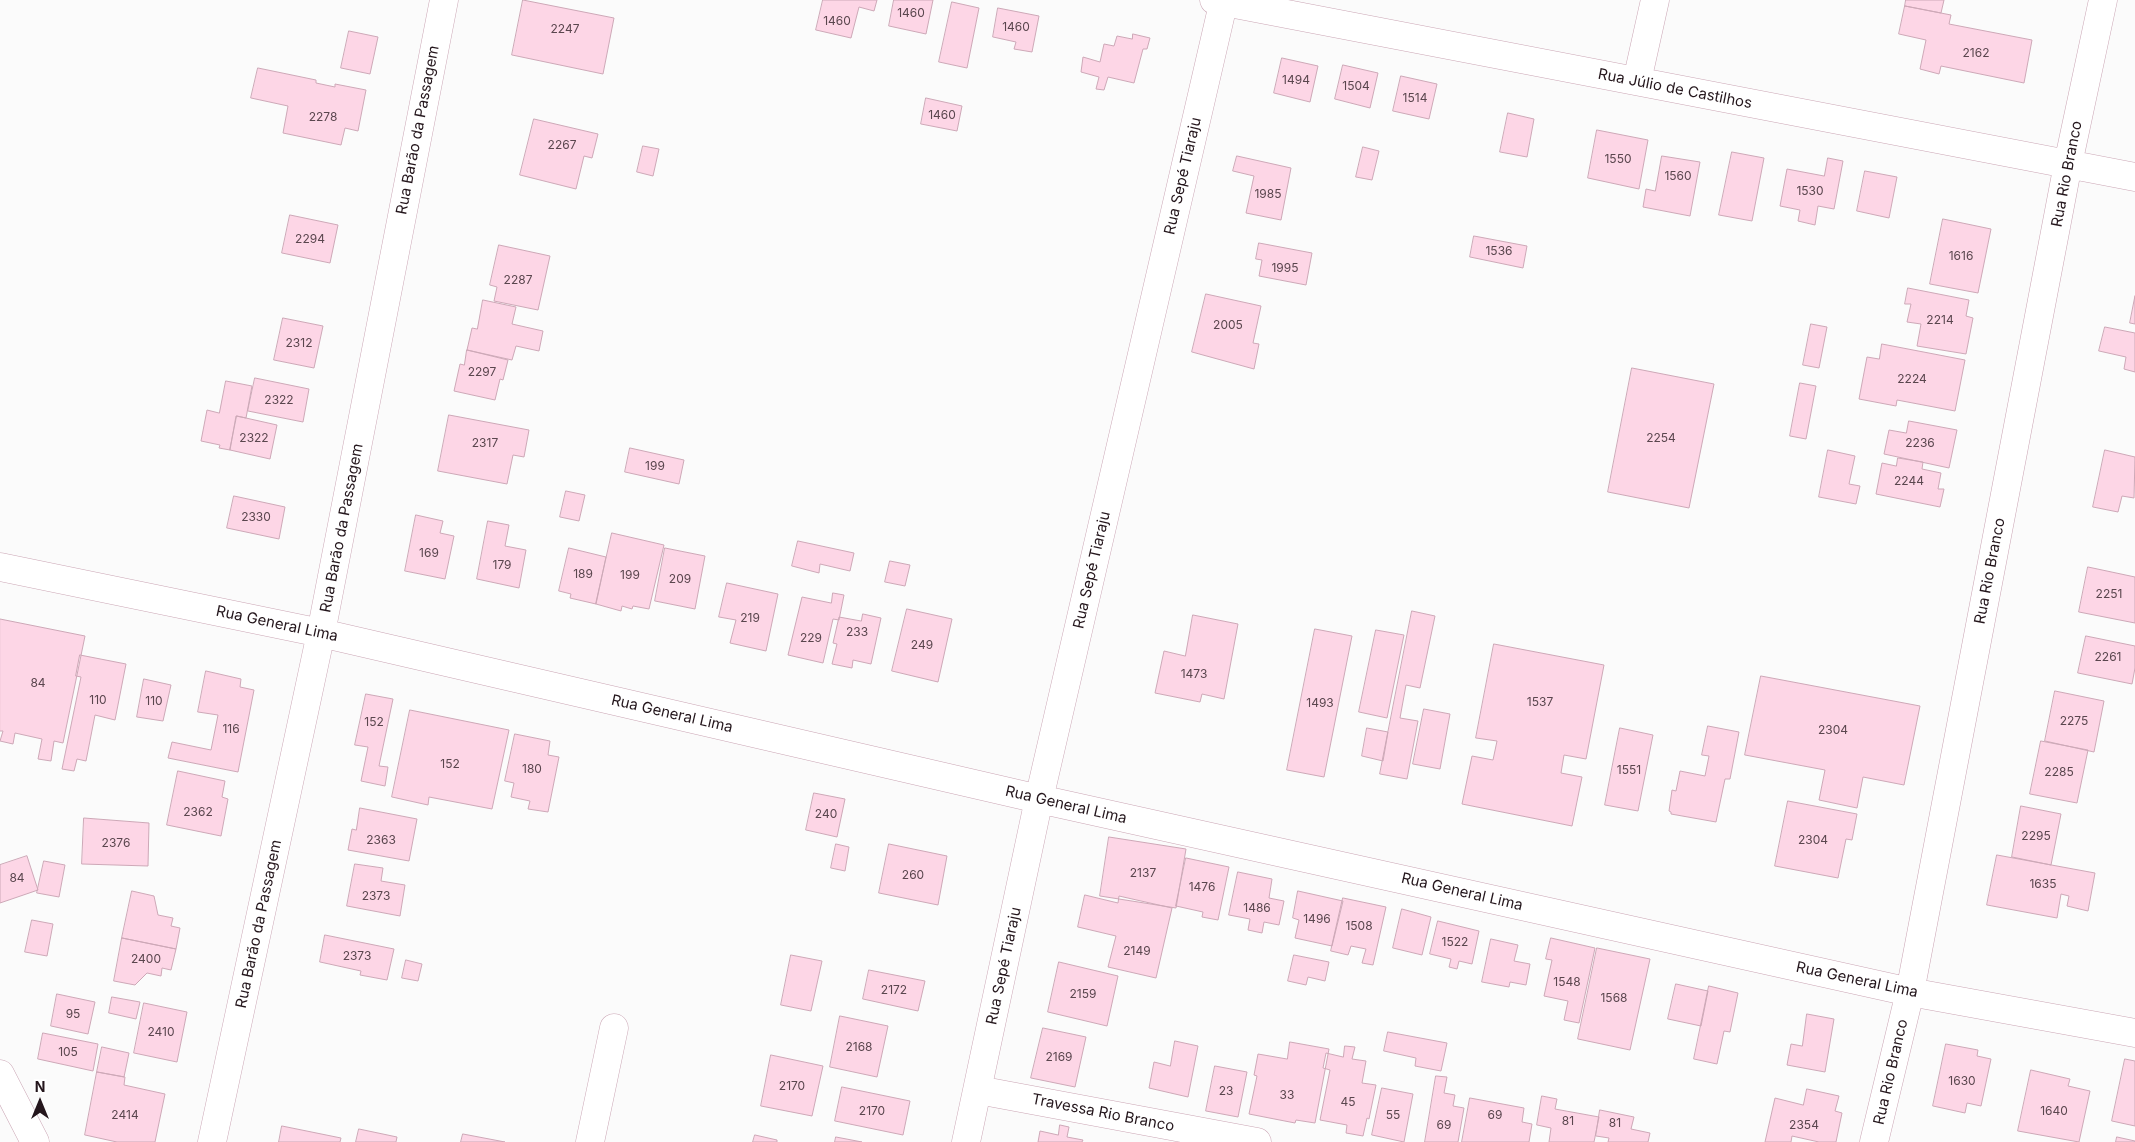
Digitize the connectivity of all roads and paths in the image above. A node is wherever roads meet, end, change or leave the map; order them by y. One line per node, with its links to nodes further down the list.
1 (444, 0): 9 (street, Rua Barão da Passagem)
2 (1655, 0): 5 (street)
3 (2103, 0): 6 (street, Rua Rio Branco)
4 (1220, 1): 5 (street, Rua Júlio de Castilhos); 10 (street, Rua Sepé Tiaraju)
5 (1637, 81): 6 (street, Rua Júlio de Castilhos)
6 (2068, 164): 7 (street, Rua Júlio de Castilhos); 11 (street, Rua Rio Branco)
7 (2135, 177)
8 (0, 567): 9 (street, Rua General Lima)
9 (321, 633): 10 (street, Rua General Lima); 17 (street, Rua Barão da Passagem)
10 (1039, 798): 11 (street, Rua General Lima); 15 (street, Rua Sepé Tiaraju)
11 (1910, 992): 13 (street, Rua General Lima); 21 (street, Rua Rio Branco)
12 (614, 1028): 18 (street)
13 (2135, 1033)
14 (0, 1074): 16 (street)
15 (978, 1090): 19 (street, Rua Sepé Tiaraju); 20 (street, Travessa Rio Branco)
16 (35, 1142)
17 (212, 1142)
18 (590, 1142)
19 (966, 1142)
20 (1257, 1142)
21 (1874, 1142)

